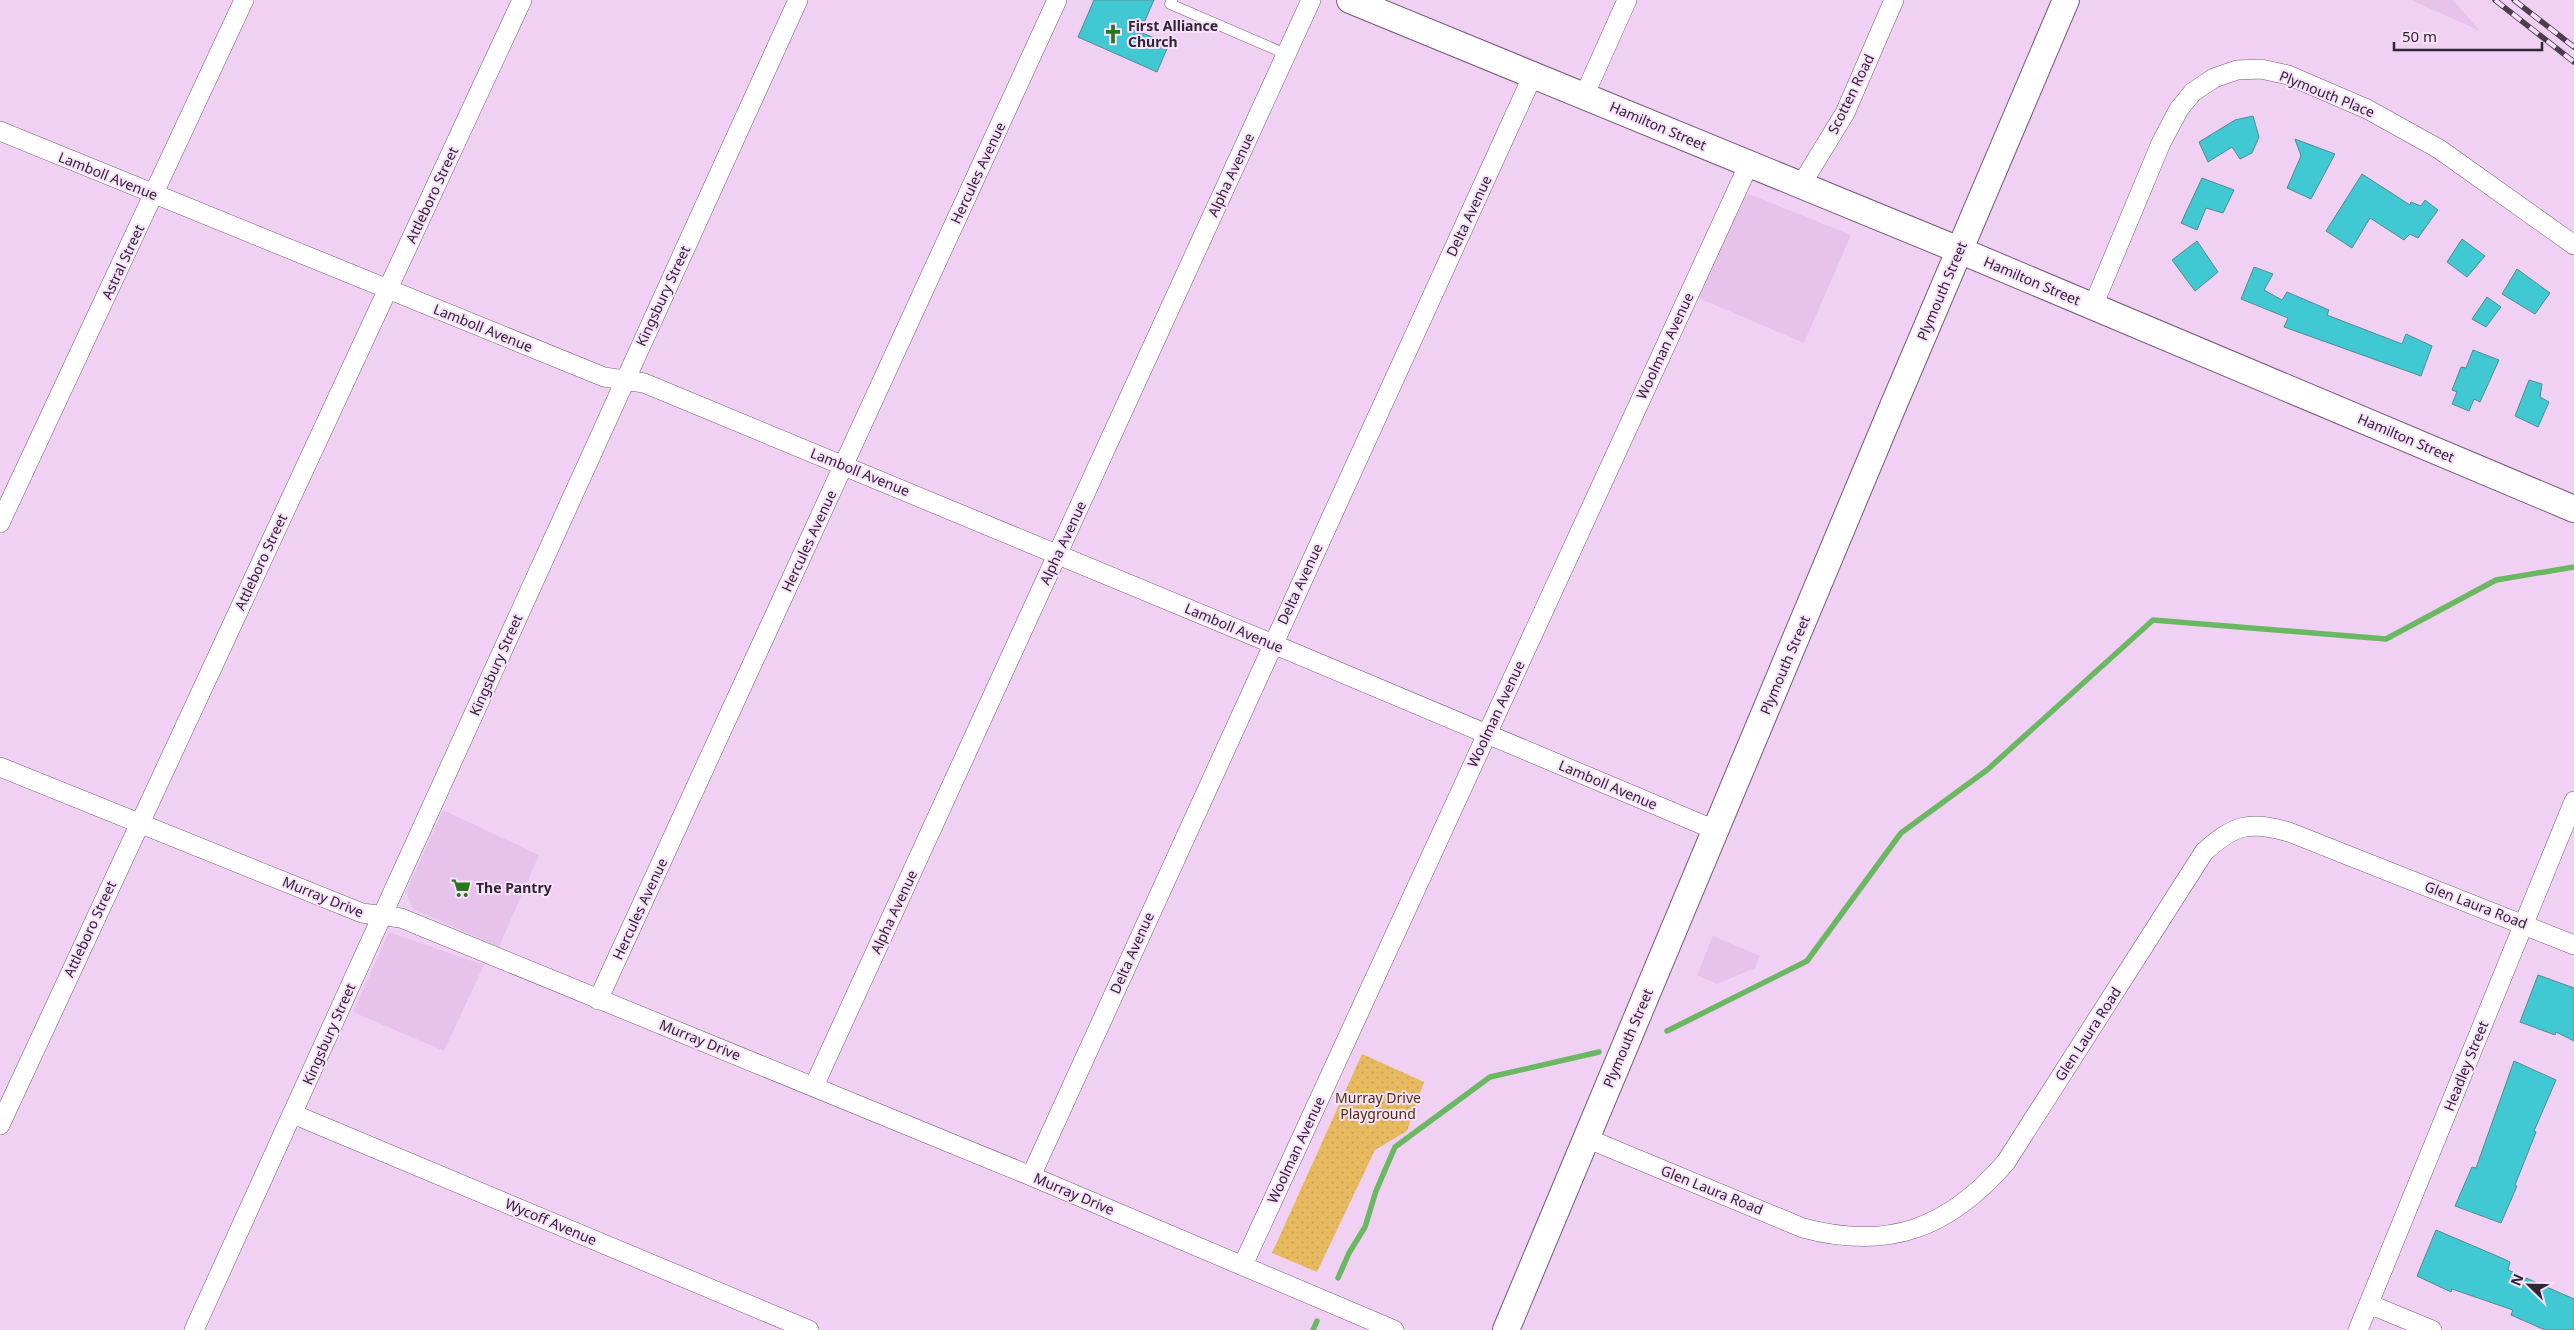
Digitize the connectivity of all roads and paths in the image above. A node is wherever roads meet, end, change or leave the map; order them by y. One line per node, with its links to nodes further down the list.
1 (244, 0): 17 (street, Astral Street)
2 (522, 0): 20 (street, Attleboro Street)
3 (798, 0): 22 (street, Kingsbury Street)
4 (1057, 0): 23 (street, Hercules Avenue)
5 (1172, 0): 11 (lane)
6 (1311, 0): 11 (street, Alpha Avenue)
7 (1350, 0): 12 (street, Hamilton Street)
8 (1627, 0): 13 (street)
9 (1894, 0): 16 (street, Scotten Road)
10 (2066, 0): 19 (street, Plymouth Street)
11 (1286, 54): 26 (street, Alpha Avenue)
12 (1533, 75): 13 (street, Hamilton Street); 27 (street, Delta Avenue)
13 (1584, 96): 15 (street, Hamilton Street)
14 (0, 131): 17 (street, Lamboll Avenue)
15 (1749, 164): 16 (street, Hamilton Street); 28 (street, Woolman Avenue)
16 (1801, 185): 19 (street, Hamilton Street)
17 (154, 196): 20 (street, Lamboll Avenue); 25 (street, Astral Street)
18 (2574, 245): 21 (street, Plymouth Place)
19 (1959, 250): 21 (street, Hamilton Street); 32 (street, Plymouth Street)
20 (388, 289): 22 (street, Lamboll Avenue); 31 (street, Attleboro Street)
21 (2093, 306): 24 (street, Hamilton Street)
22 (624, 381): 23 (street, Lamboll Avenue); 33 (street, Kingsbury Street)
23 (844, 465): 26 (street, Lamboll Avenue); 36 (street, Hercules Avenue)
24 (2574, 509)
25 (0, 523)
26 (1058, 554): 27 (street, Lamboll Avenue); 37 (street, Alpha Avenue)
27 (1273, 644): 28 (street, Lamboll Avenue); 41 (street, Delta Avenue)
28 (1487, 734): 32 (street, Lamboll Avenue); 42 (street, Woolman Avenue)
29 (0, 767): 31 (street, Murray Drive)
30 (2574, 802): 34 (street, Headley Street)
31 (140, 822): 33 (street, Murray Drive); 39 (street, Attleboro Street)
32 (1715, 830): 40 (street, Plymouth Street)
33 (381, 918): 36 (street, Murray Drive); 38 (street, Kingsbury Street)
34 (2524, 924): 35 (street, Glen Laura Road); 40 (street, Glen Laura Road); 43 (street, Headley Street)
35 (2574, 945)
36 (598, 1000): 37 (street, Murray Drive)
37 (814, 1086): 41 (street, Murray Drive)
38 (293, 1114): 44 (street, Kingsbury Street); 45 (street, Wycoff Avenue)
39 (0, 1125)
40 (1586, 1138): 47 (street, Plymouth Street)
41 (1031, 1176): 42 (street, Murray Drive)
42 (1244, 1265): 46 (street, Murray Drive)
43 (2369, 1304): 48 (street, Headley Street); 49 (street)
44 (194, 1330)
45 (809, 1330)
46 (1394, 1330)
47 (1506, 1330)
48 (2358, 1330)
49 (2432, 1330)

